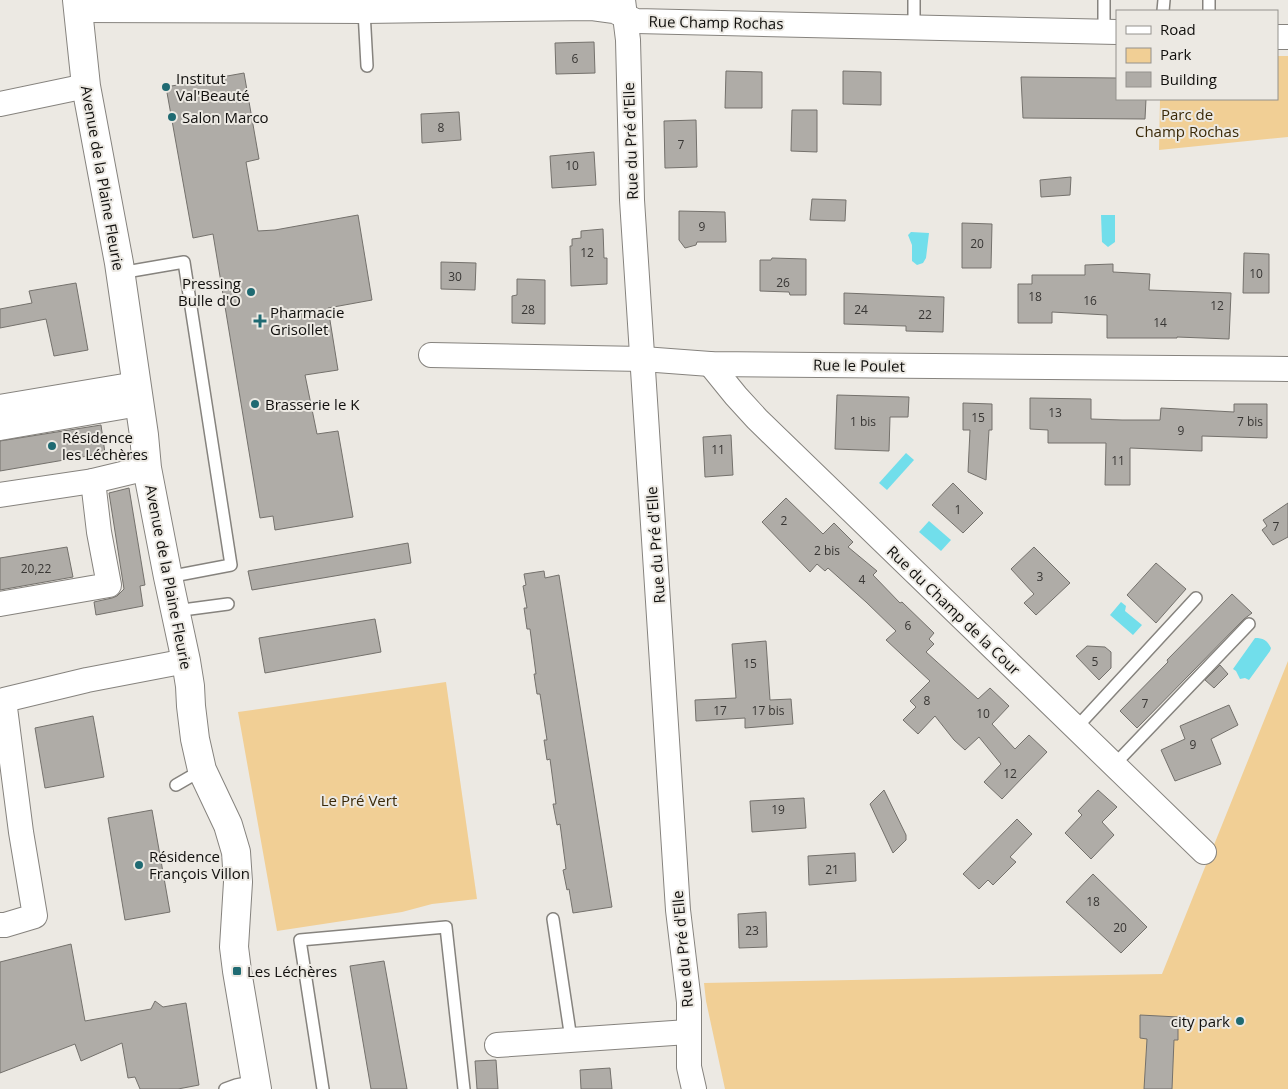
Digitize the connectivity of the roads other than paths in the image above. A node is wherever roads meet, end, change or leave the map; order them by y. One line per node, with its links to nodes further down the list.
1 (914, 0): 6 (lane)
2 (1104, 0): 7 (lane)
3 (77, 5): 5 (street, Rue Champ Rochas); 9 (street, Avenue de la Plaine Fleurie)
4 (624, 7): 5 (street, Rue Champ Rochas); 6 (street, Rue Champ Rochas); 13 (street, Rue du Pré d'Elle)
5 (364, 11): 8 (lane)
6 (914, 28): 7 (street, Rue Champ Rochas)
7 (1110, 32)
8 (367, 66)
9 (86, 86): 10 (street); 11 (street, Avenue de la Plaine Fleurie)
10 (0, 104)
11 (120, 273): 16 (street, Avenue de la Plaine Fleurie); 22 (lane)
12 (430, 355): 13 (street, Rue le Poulet)
13 (644, 359): 14 (street, Rue le Poulet); 36 (street, Rue du Pré d'Elle)
14 (710, 364): 15 (street, Rue le Poulet); 29 (street, Rue du Champ de la Cour)
15 (1288, 369)
16 (138, 394): 17 (street); 18 (street); 19 (street, Avenue de la Plaine Fleurie)
17 (0, 407)
18 (0, 428)
19 (147, 468): 20 (street); 22 (street, Avenue de la Plaine Fleurie)
20 (93, 481): 21 (street); 24 (street)
21 (0, 494)
22 (168, 577): 26 (street, Avenue de la Plaine Fleurie)
23 (1196, 598): 29 (lane)
24 (0, 604)
25 (228, 604): 26 (lane)
26 (175, 612): 28 (street, Avenue de la Plaine Fleurie)
27 (1249, 624): 30 (lane)
28 (186, 661): 31 (street, Avenue de la Plaine Fleurie); 35 (street)
29 (1076, 728): 30 (street, Rue du Champ de la Cour)
30 (1114, 765): 33 (street, Rue du Champ de la Cour)
31 (202, 770): 32 (lane); 39 (street, Avenue de la Plaine Fleurie)
32 (176, 785)
33 (1204, 852)
34 (553, 919): 37 (lane)
35 (0, 925)
36 (688, 1032): 37 (street); 43 (street, Rue du Pré d'Elle)
37 (571, 1040): 38 (street)
38 (498, 1045)
39 (257, 1085): 40 (lane)
40 (225, 1089)
41 (323, 1089): 42 (lane)
42 (464, 1089)
43 (694, 1089)

